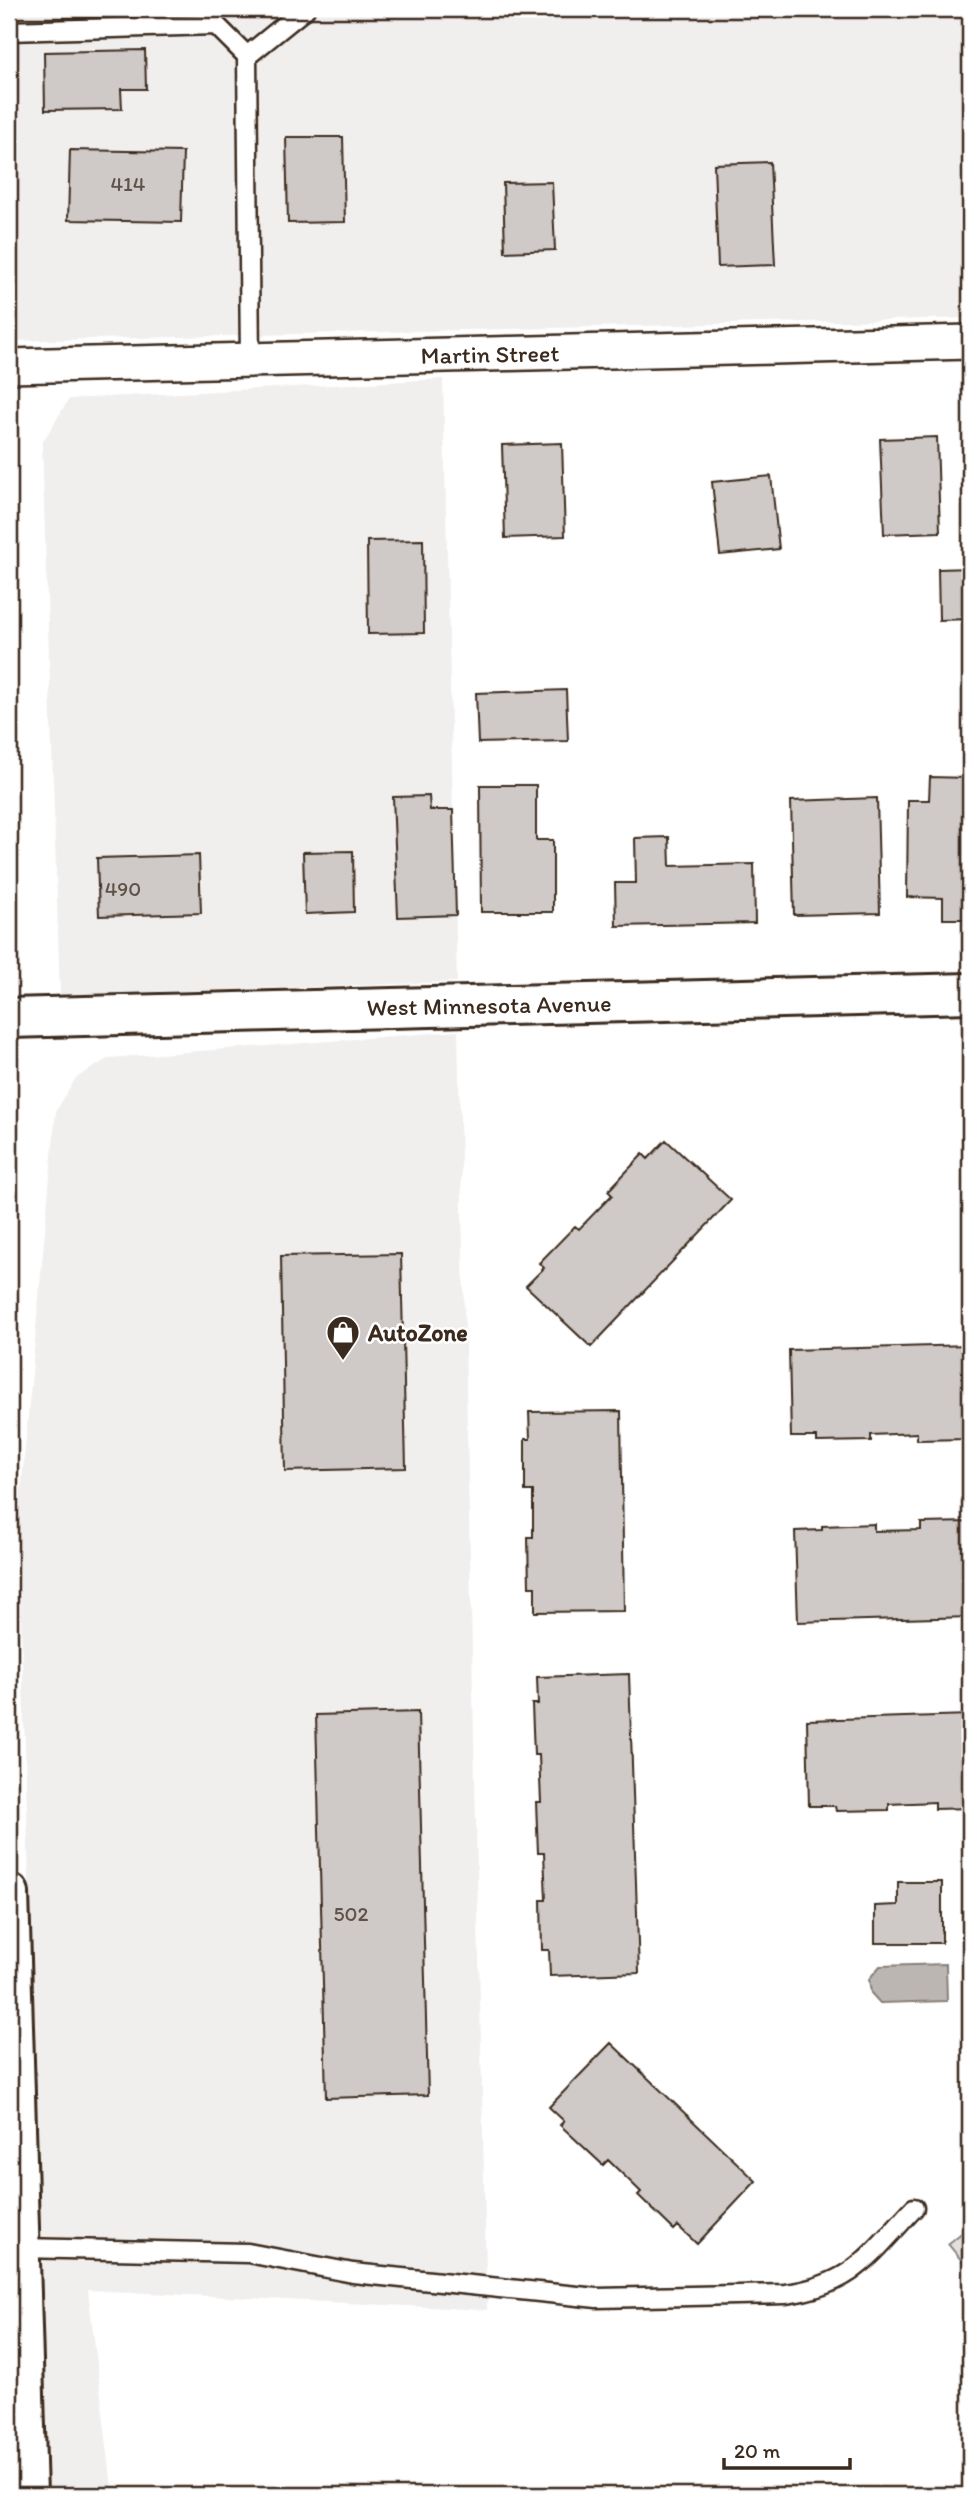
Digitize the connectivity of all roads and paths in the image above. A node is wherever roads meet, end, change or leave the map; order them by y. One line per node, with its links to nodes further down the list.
1 (305, 9): 3 (lane)
2 (9, 31): 3 (lane)
3 (247, 56): 5 (lane)
4 (970, 342): 5 (street, Martin Street)
5 (250, 360): 6 (street, Martin Street)
6 (9, 366)
7 (970, 993): 8 (main road, West Minnesota Avenue)
8 (9, 1018)
9 (9, 1893): 11 (main road)
10 (914, 2208): 11 (lane)
11 (20, 2248): 12 (main road)
12 (27, 2495)

